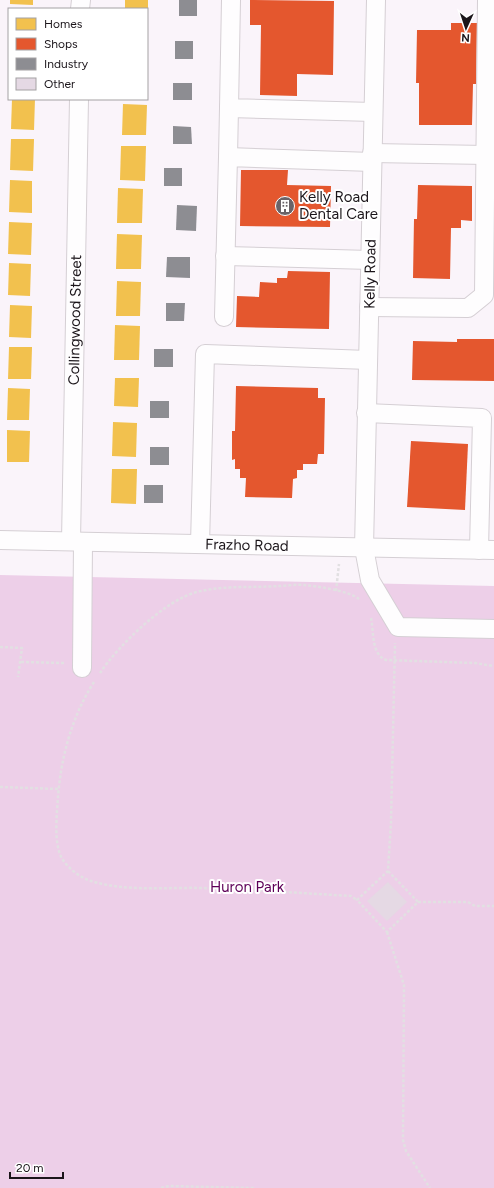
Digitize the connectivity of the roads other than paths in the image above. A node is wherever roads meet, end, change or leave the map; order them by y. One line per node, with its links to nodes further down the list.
1 (231, 0): 5 (street)
2 (376, 0): 6 (street, Kelly Road)
3 (487, 0): 7 (street)
4 (79, 100): 17 (street, Collingwood Street)
5 (229, 108): 6 (street); 8 (street)
6 (373, 112): 9 (street, Kelly Road)
7 (486, 155): 9 (street); 12 (street)
8 (228, 157): 9 (street); 10 (street)
9 (372, 158): 11 (street, Kelly Road)
10 (225, 256): 11 (street); 13 (street)
11 (370, 260): 12 (street, Kelly Road)
12 (369, 307): 14 (street, Kelly Road)
13 (224, 317)
14 (368, 360): 15 (street, Kelly Road); 18 (street)
15 (366, 413): 19 (street, Kelly Road); 20 (street)
16 (0, 540): 17 (street, Frazho Road)
17 (77, 541): 18 (street, Frazho Road); 22 (street, Collingwood Street)
18 (200, 544): 19 (street, Frazho Road)
19 (364, 548): 20 (street, Frazho Road); 21 (street, Kelly Road)
20 (487, 550)
21 (494, 629)
22 (82, 668)

